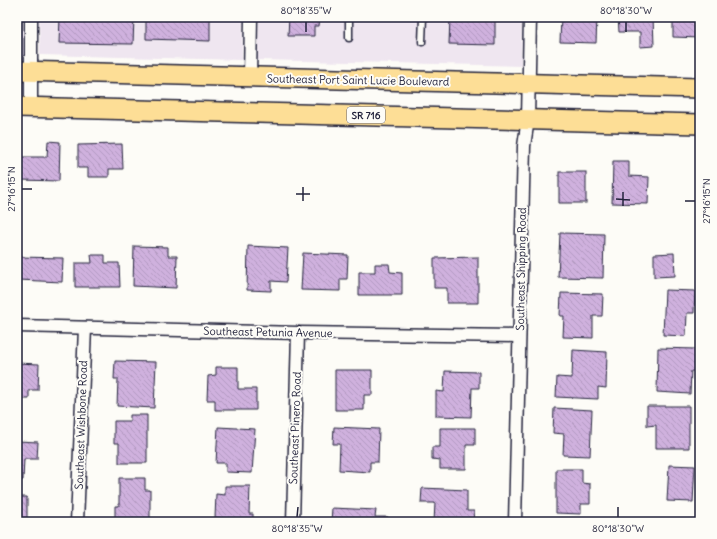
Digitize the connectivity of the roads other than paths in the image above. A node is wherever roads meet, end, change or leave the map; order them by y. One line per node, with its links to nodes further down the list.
1 (31, 17): 8 (street)
2 (251, 17): 9 (street)
3 (349, 17): 6 (lane)
4 (422, 17): 7 (lane)
5 (530, 17): 10 (street, Southeast Shipping Road)
6 (349, 38)
7 (422, 42)
8 (25, 71): 9 (main road, Southeast Port Saint Lucie Boulevard); 12 (street)
9 (250, 78): 10 (main road, Southeast Port Saint Lucie Boulevard)
10 (528, 84): 11 (main road, Southeast Port Saint Lucie Boulevard); 13 (street, Southeast Shipping Road)
11 (700, 88)
12 (24, 107): 13 (main road, SR 716)
13 (528, 119): 14 (main road, SR 716); 18 (street, Southeast Shipping Road)
14 (700, 124)
15 (17, 326): 16 (street, Southeast Petunia Avenue)
16 (85, 328): 17 (street, Southeast Petunia Avenue); 19 (street, Southeast Wishbone Road)
17 (298, 334): 18 (street, Southeast Petunia Avenue); 20 (street, Southeast Pinero Road)
18 (519, 336): 21 (street, Southeast Shipping Road)
19 (77, 522)
20 (293, 522)
21 (514, 522)

